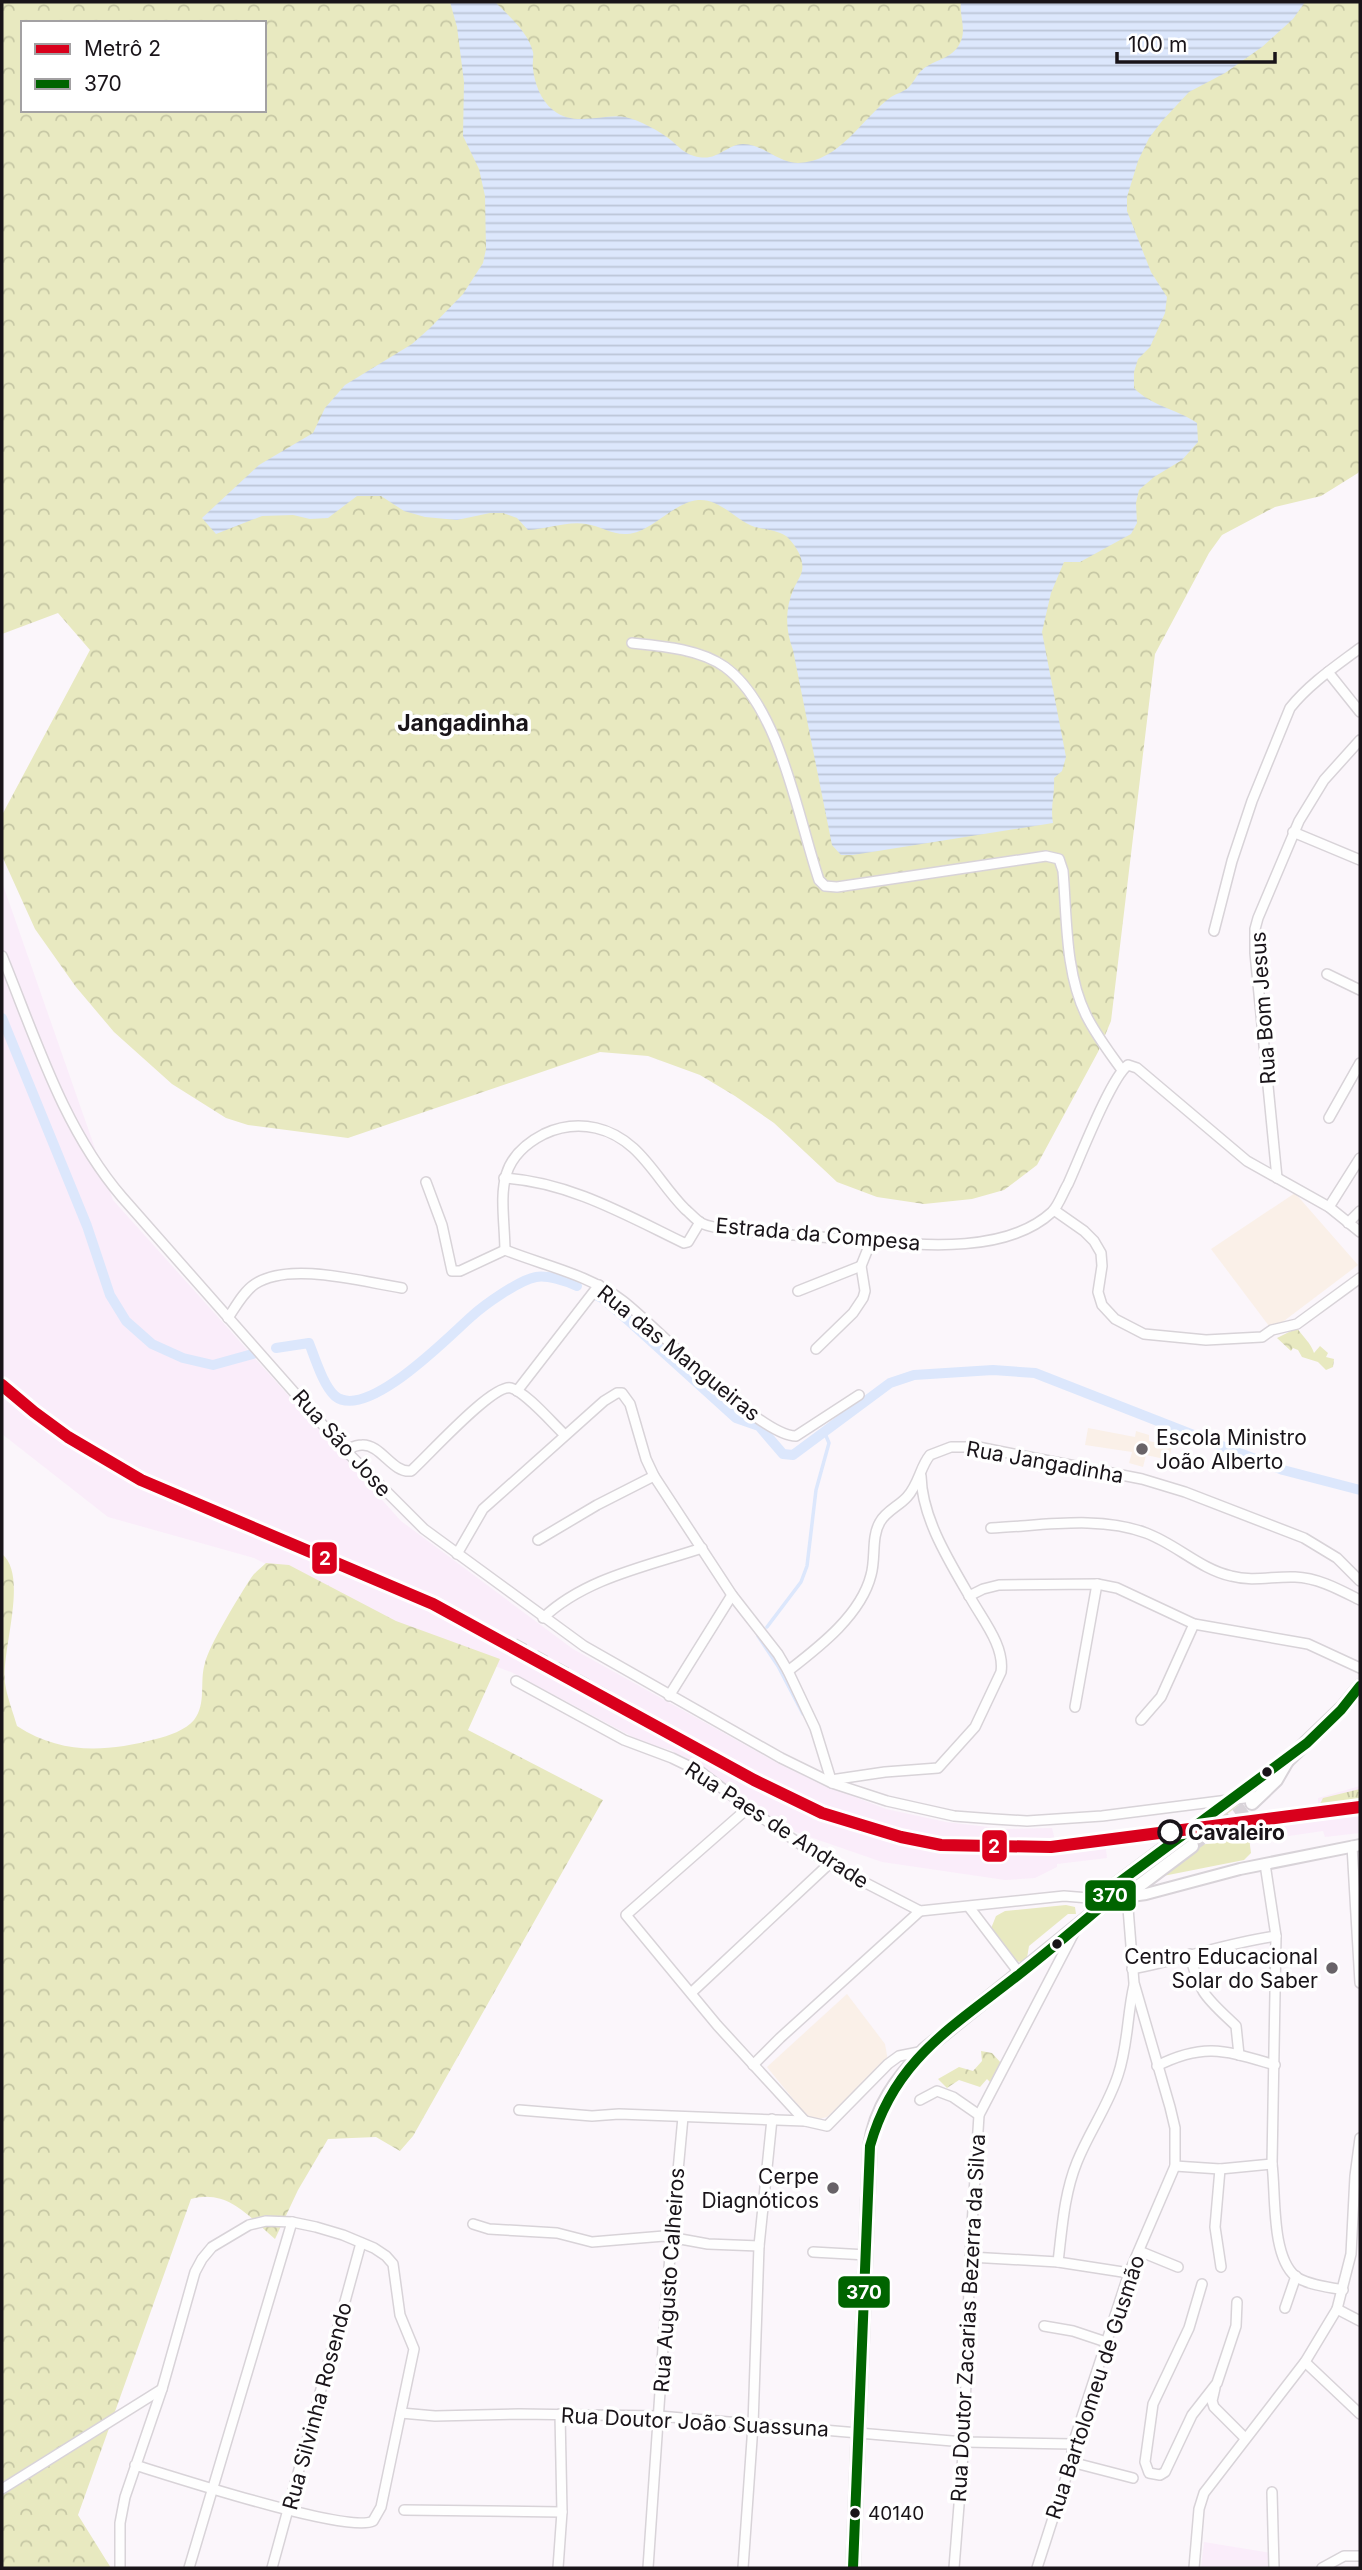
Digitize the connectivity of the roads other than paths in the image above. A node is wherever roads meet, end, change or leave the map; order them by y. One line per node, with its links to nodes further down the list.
1 (632, 643): 13 (street)
2 (1360, 648): 3 (street)
3 (1328, 672): 4 (street); 8 (street)
4 (1360, 712)
5 (1360, 740): 6 (street, Rua Bom Jesus)
6 (1293, 832): 7 (street); 17 (street, Rua Bom Jesus)
7 (1360, 860)
8 (1214, 931)
9 (2, 956): 32 (street, Rua São Jose)
10 (1327, 975): 11 (street)
11 (1360, 990)
12 (1360, 1063): 14 (street)
13 (1125, 1068): 17 (street); 20 (street)
14 (1329, 1118)
15 (1360, 1158): 19 (street)
16 (504, 1178): 22 (street); 22 (street, Estrada da Compesa); 26 (street)
17 (1277, 1178): 19 (street)
18 (426, 1181): 26 (street)
19 (1329, 1207): 23 (street)
20 (1054, 1210): 25 (street, Estrada da Compesa); 28 (street)
21 (1360, 1211): 23 (street)
22 (700, 1222): 25 (street, Estrada da Compesa)
23 (1348, 1223): 24 (street)
24 (1360, 1232)
25 (871, 1241): 27 (street)
26 (505, 1250): 29 (street, Rua das Mangueiras)
27 (861, 1266): 31 (street); 33 (street)
28 (1360, 1278)
29 (599, 1284): 34 (street); 35 (street, Rua das Mangueiras)
30 (402, 1288): 32 (street)
31 (798, 1291)
32 (228, 1318): 37 (street, Rua São Jose)
33 (816, 1349)
34 (517, 1391): 36 (street); 37 (street)
35 (859, 1395)
36 (565, 1435): 39 (street); 43 (street)
37 (345, 1450): 43 (street, Rua São Jose)
38 (922, 1470): 44 (street, Rua Jangadinha); 47 (street); 52 (street, Rua Jangadinha)
39 (654, 1476): 41 (street); 42 (street)
40 (991, 1528): 48 (street)
41 (538, 1540)
42 (702, 1548): 46 (street); 49 (street)
43 (457, 1554): 49 (street, Rua São Jose)
44 (1360, 1581)
45 (1097, 1584): 47 (street); 50 (street); 56 (street)
46 (732, 1595): 52 (street); 55 (street)
47 (969, 1596): 59 (street)
48 (1360, 1601)
49 (543, 1618): 55 (street, Rua São Jose)
50 (1194, 1624): 51 (street); 57 (street)
51 (1360, 1668)
52 (788, 1671): 59 (street)
53 (516, 1681): 62 (street, Rua Paes de Andrade)
54 (1360, 1686): 58 (main road)
55 (668, 1696): 59 (street, Rua São Jose)
56 (1075, 1707)
57 (1140, 1720)
58 (1287, 1761): 60 (main road); 61 (main road)
59 (832, 1782): 60 (street, Rua São Jose)
60 (1236, 1797): 61 (street, Rua São Jose); 63 (main road)
61 (1256, 1799)
62 (748, 1808): 67 (street, Rua Paes de Andrade); 81 (street)
63 (1204, 1820)
64 (1356, 1845): 68 (street); 80 (street)
65 (1192, 1846): 70 (main road)
66 (1162, 1850): 69 (main road)
67 (829, 1864): 73 (street, Rua Paes de Andrade); 81 (street)
68 (1265, 1864): 70 (street); 75 (street)
69 (1114, 1886): 70 (street); 71 (main road)
70 (1124, 1897): 71 (main road); 77 (street, Rua Bartolomeu de Gusmão)
71 (1105, 1903): 72 (street); 74 (main road)
72 (969, 1907): 73 (street); 78 (street)
73 (920, 1911): 84 (street)
74 (1078, 1924): 78 (main road); 89 (street, Rua Doutor Zacarias Bezerra da Silva)
75 (1276, 1936): 76 (street); 85 (street)
76 (1190, 1954): 77 (street); 83 (street)
77 (1132, 1969): 79 (street, Rua Bartolomeu de Gusmão)
78 (1020, 1974): 82 (main road)
79 (1134, 1983): 86 (street, Rua Bartolomeu de Gusmão); 106 (street)
80 (1360, 1983)
81 (691, 1993): 84 (street)
82 (924, 2050): 92 (street); 104 (main road)
83 (1239, 2054): 85 (street); 86 (street)
84 (753, 2065): 92 (street)
85 (1275, 2065): 94 (street)
86 (1157, 2066): 95 (street, Rua Bartolomeu de Gusmão)
87 (920, 2100): 89 (street)
88 (519, 2110): 90 (street)
89 (979, 2115): 105 (street, Rua Doutor Zacarias Bezerra da Silva)
90 (682, 2117): 91 (street); 99 (street, Rua Augusto Calheiros)
91 (772, 2119): 92 (street); 101 (street)
92 (805, 2121)
93 (1360, 2139): 112 (street)
94 (1272, 2164): 96 (street); 110 (street)
95 (1175, 2166): 96 (street); 102 (street, Rua Bartolomeu de Gusmão)
96 (1220, 2169): 108 (street)
97 (292, 2222): 100 (street); 121 (street); 134 (street)
98 (473, 2224): 99 (street)
99 (671, 2236): 101 (street); 125 (street, Rua Augusto Calheiros)
100 (361, 2243): 122 (street); 137 (street, Rua Silvinha Rosendo)
101 (759, 2246): 126 (street)
102 (1139, 2251): 107 (street); 109 (street, Rua Bartolomeu de Gusmão)
103 (813, 2252): 104 (street)
104 (867, 2255): 127 (main road)
105 (970, 2257): 106 (street); 129 (street, Rua Doutor Zacarias Bezerra da Silva)
106 (1058, 2262): 109 (street)
107 (1178, 2267)
108 (1220, 2267)
109 (1129, 2273): 118 (street, Rua Bartolomeu de Gusmão)
110 (1296, 2276): 112 (street); 114 (street)
111 (1202, 2284): 120 (street)
112 (1343, 2290): 115 (street)
113 (1237, 2302): 120 (street)
114 (1284, 2308)
115 (1337, 2309): 116 (street); 119 (street)
116 (1360, 2321)
117 (1044, 2326): 118 (street)
118 (1106, 2342): 130 (street, Rua Bartolomeu de Gusmão)
119 (1305, 2362): 124 (street); 128 (street)
120 (1217, 2383): 128 (street)
121 (162, 2389): 132 (street); 135 (street)
122 (401, 2413): 123 (street, Rua Doutor João Suassuna); 137 (street)
123 (560, 2414): 125 (street, Rua Doutor João Suassuna); 139 (street)
124 (1360, 2414)
125 (659, 2416): 126 (street, Rua Doutor João Suassuna); 145 (street, Rua Augusto Calheiros)
126 (752, 2425): 127 (street, Rua Doutor João Suassuna); 146 (street)
127 (860, 2432): 129 (street, Rua Doutor João Suassuna); 147 (main road)
128 (1245, 2438): 150 (street)
129 (964, 2442): 130 (street, Rua Doutor João Suassuna); 148 (street, Rua Doutor Zacarias Bezerra da Silva)
130 (1073, 2444): 131 (street, Rua Bartolomeu de Gusmão)
131 (1070, 2462): 133 (street); 149 (street, Rua Bartolomeu de Gusmão)
132 (135, 2465): 134 (street); 141 (street)
133 (1133, 2478)
134 (212, 2488): 137 (street); 142 (street)
135 (2, 2490)
136 (1272, 2492): 151 (street)
137 (288, 2509): 143 (street, Rua Silvinha Rosendo)
138 (404, 2510): 139 (street)
139 (562, 2512): 144 (street)
140 (1360, 2556): 152 (street)
141 (120, 2568)
142 (189, 2568)
143 (272, 2568)
144 (558, 2568)
145 (648, 2568)
146 (743, 2568)
147 (853, 2568)
148 (954, 2568)
149 (1037, 2568)
150 (1194, 2568)
151 (1274, 2568)
152 (1322, 2568)

